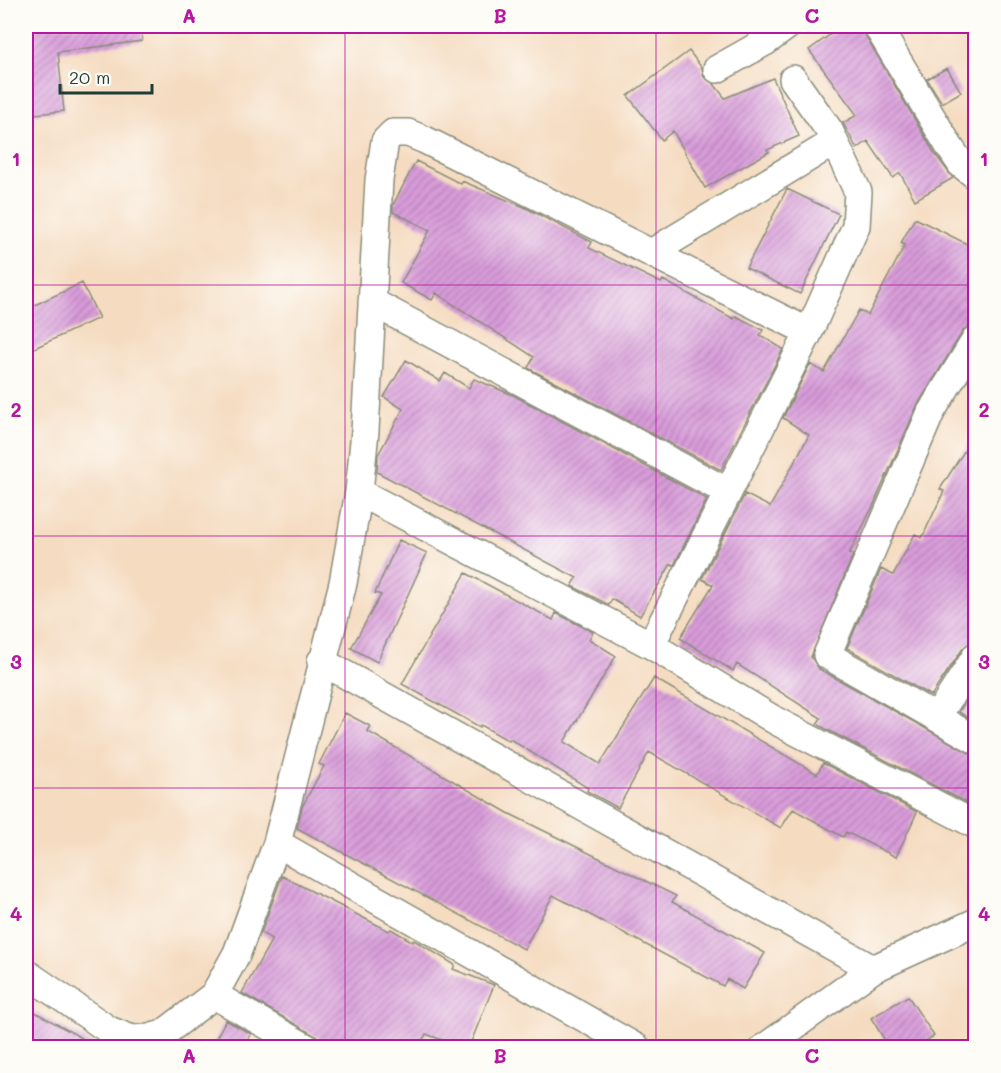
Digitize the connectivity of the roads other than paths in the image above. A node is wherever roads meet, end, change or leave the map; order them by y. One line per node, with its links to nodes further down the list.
1 (787, 26): 3 (street)
2 (877, 26): 6 (street)
3 (717, 69)
4 (793, 78): 5 (street)
5 (834, 142): 7 (street); 9 (street)
6 (975, 176)
7 (651, 253): 8 (street); 9 (street)
8 (372, 302): 11 (street); 12 (street)
9 (809, 332): 12 (street)
10 (975, 339): 16 (street)
11 (359, 492): 13 (street); 15 (street)
12 (728, 492): 13 (street)
13 (651, 645): 18 (street)
14 (975, 656): 16 (street)
15 (321, 661): 19 (street); 21 (street)
16 (937, 717): 17 (street)
17 (975, 740)
18 (975, 825)
19 (277, 843): 23 (street); 25 (street)
20 (975, 922): 21 (street)
21 (873, 969): 26 (street)
22 (26, 973): 23 (street)
23 (214, 995): 24 (street)
24 (307, 1047)
25 (637, 1047)
26 (764, 1047)

